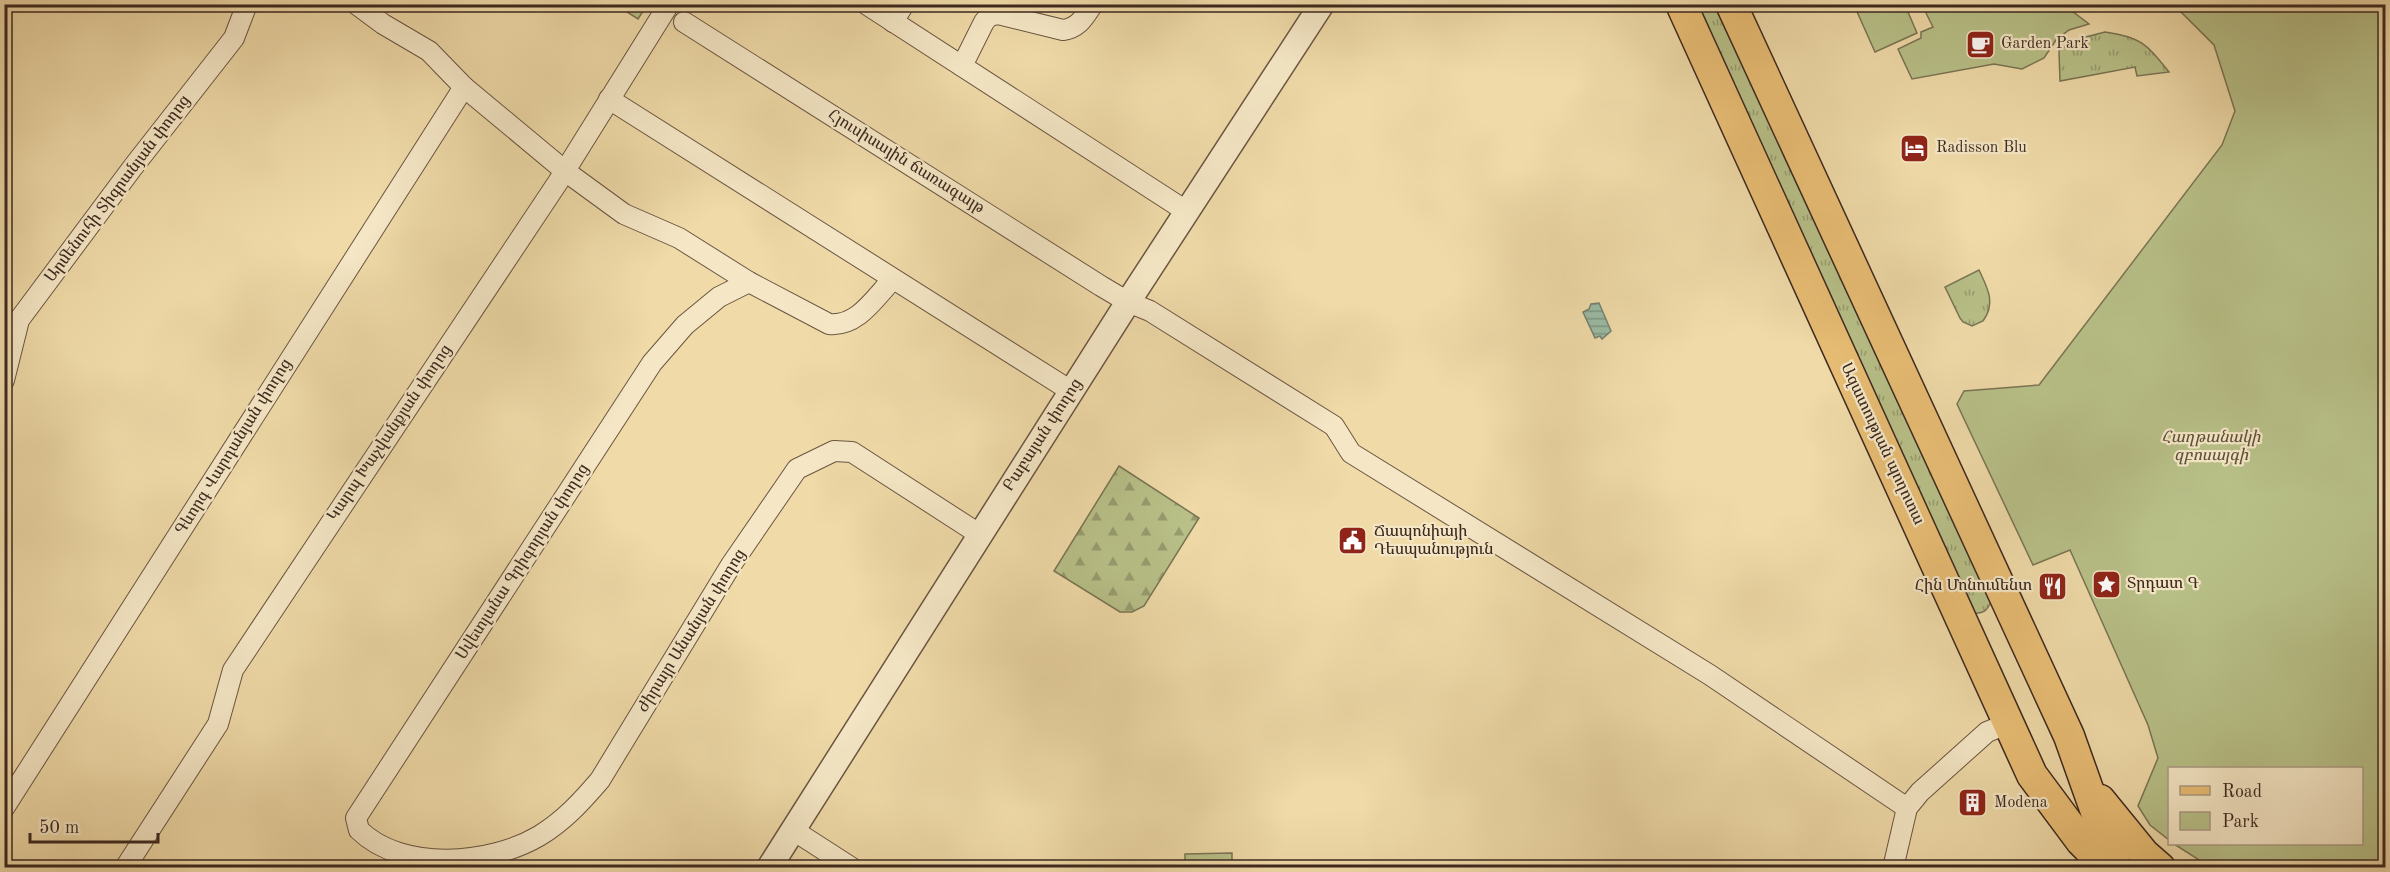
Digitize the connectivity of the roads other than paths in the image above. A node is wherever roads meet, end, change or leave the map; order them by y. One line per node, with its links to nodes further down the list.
1 (247, 4): 20 (street, Արմենուհի Տիգրանյան փողոց)
2 (356, 4): 13 (street)
3 (669, 4): 14 (street, Կարպ Խաչվանքյան փողոց)
4 (866, 4): 11 (street)
5 (904, 4): 11 (street)
6 (1093, 4): 12 (street)
7 (1322, 4): 16 (street, Բաբայան փողոց)
8 (1681, 4): 23 (main road, Ազատության պողոտա)
9 (1731, 4): 25 (main road)
10 (684, 22): 19 (street, Հյուսիսային ճառագայթ)
11 (893, 22): 12 (street)
12 (962, 66): 16 (street)
13 (464, 87): 15 (street); 28 (street, Գևորգ Վարդանյան փողոց)
14 (609, 99): 15 (street, Կարպ Խաչվանքյան փողոց); 17 (street)
15 (565, 171): 18 (street); 32 (street, Կարպ Խաչվանքյան փողոց)
16 (1186, 211): 19 (street, Բաբայան փողոց)
17 (892, 280): 18 (street); 21 (street)
18 (749, 282): 31 (street, Սվետլանա Գրիգորյան փողոց)
19 (1128, 302): 21 (street, Բաբայան փողոց); 29 (street, Հյուսիսային ճառագայթ)
20 (4, 380)
21 (1071, 391): 22 (street, Բաբայան փողոց)
22 (979, 534): 30 (street, Բաբայան փողոց); 31 (street, Ժիրայր Անանյան փողոց)
23 (1984, 668): 24 (main road, Ազատության պողոտա); 25 (main road)
24 (2009, 723): 26 (main road, Ազատության պողոտա); 29 (street)
25 (2069, 736): 27 (main road)
26 (2032, 775): 36 (main road); 37 (main road, Ազատության պողոտա)
27 (2085, 779): 38 (main road); 39 (main road)
28 (4, 808)
29 (1907, 808): 35 (street)
30 (793, 830): 33 (street, Բաբայան փողոց); 34 (street)
31 (398, 855)
32 (125, 867)
33 (769, 867)
34 (852, 867)
35 (1893, 867)
36 (2081, 867)
37 (2108, 867)
38 (2116, 867)
39 (2160, 867)

